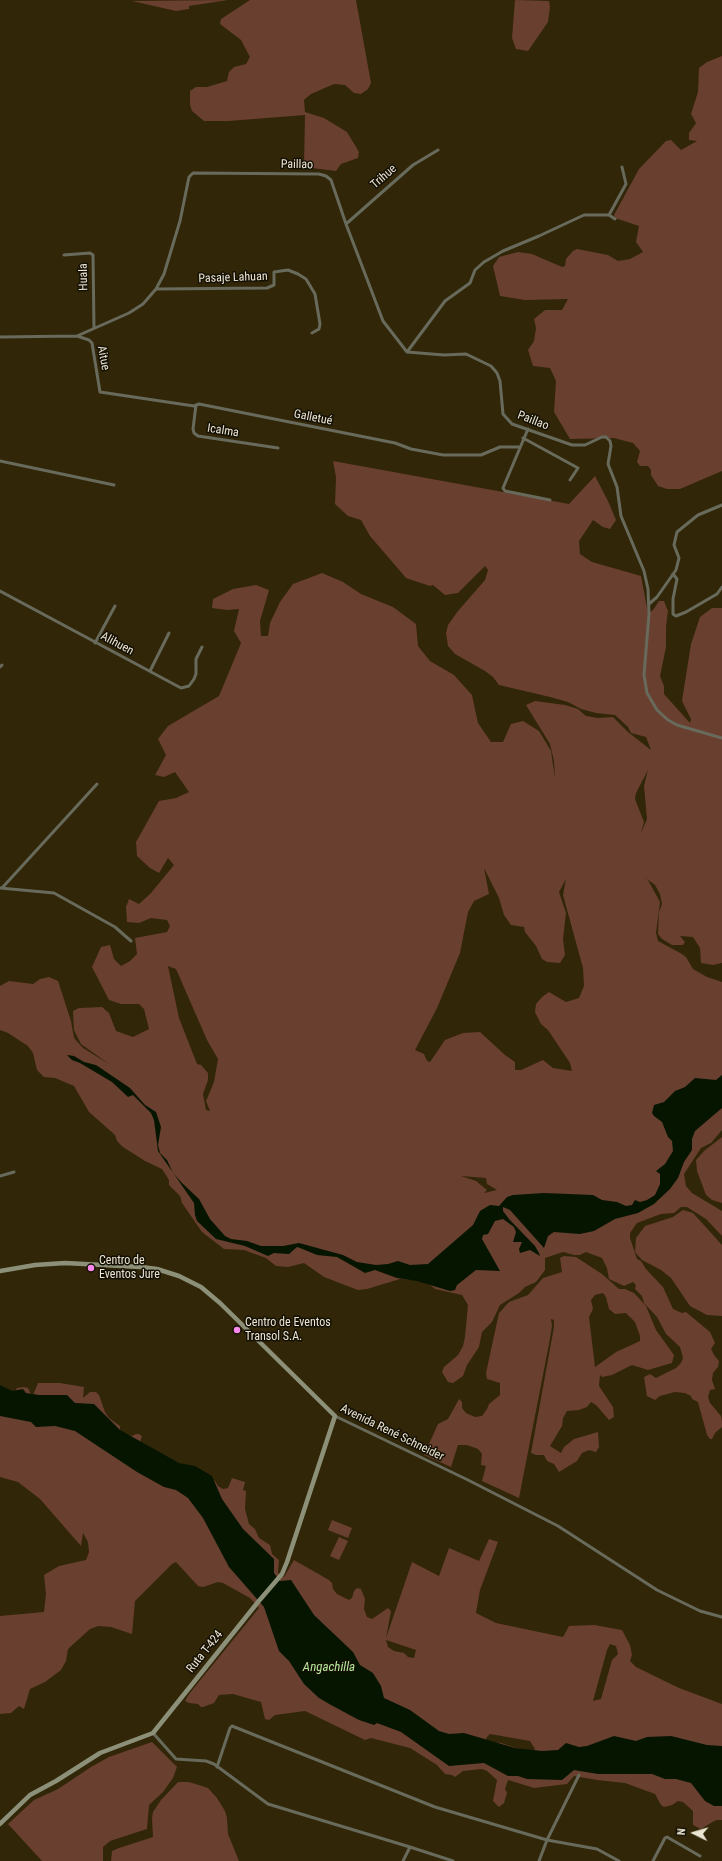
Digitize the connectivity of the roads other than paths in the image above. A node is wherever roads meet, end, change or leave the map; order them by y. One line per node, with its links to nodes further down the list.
1 (438, 150): 5 (street, Trihue)
2 (622, 167): 3 (street)
3 (608, 215): 4 (street); 12 (street)
4 (615, 220)
5 (346, 224): 7 (street, Paillao); 12 (street, Paillao)
6 (64, 256): 8 (street, Huala)
7 (156, 289): 8 (street, Paillao); 9 (street, Pasaje Lahuan)
8 (94, 328): 10 (street, Paillao)
9 (312, 333)
10 (77, 336): 11 (street, Paillao); 13 (street, Aitue)
11 (0, 337)
12 (407, 352): 15 (street, Paillao)
13 (100, 392): 14 (street, Galletué)
14 (196, 405): 17 (street, Galletué); 18 (street, Icalma)
15 (528, 429): 16 (street); 27 (street, Paillao)
16 (523, 438): 17 (street); 20 (street)
17 (520, 447): 22 (street)
18 (278, 448)
19 (0, 461): 21 (street)
20 (570, 480)
21 (114, 485)
22 (550, 500)
23 (722, 506): 24 (street)
24 (673, 574): 25 (street); 27 (street)
25 (722, 587)
26 (0, 591): 30 (street, Alihuen)
27 (649, 604): 33 (street)
28 (115, 606): 30 (street)
29 (168, 633): 32 (street)
30 (95, 643): 32 (street, Alihuen)
31 (202, 647): 32 (street, Alihuen)
32 (150, 671)
33 (722, 738)
34 (97, 784): 35 (street)
35 (1, 888): 36 (street)
36 (130, 941)
37 (14, 1172): 38 (street)
38 (0, 1176)
39 (0, 1271): 40 (street, Avenida René Schneider)
40 (335, 1416): 41 (street, Avenida René Schneider); 42 (street, Ruta T-424)
41 (722, 1617)
42 (153, 1734): 43 (street); 45 (street)
43 (217, 1766): 46 (street); 47 (street)
44 (579, 1775): 46 (street)
45 (0, 1824)
46 (547, 1840): 51 (street); 52 (street)
47 (410, 1846): 49 (street); 50 (street)
48 (700, 1856): 53 (street)
49 (403, 1861)
50 (453, 1861)
51 (539, 1861)
52 (619, 1861)
53 (653, 1861)

